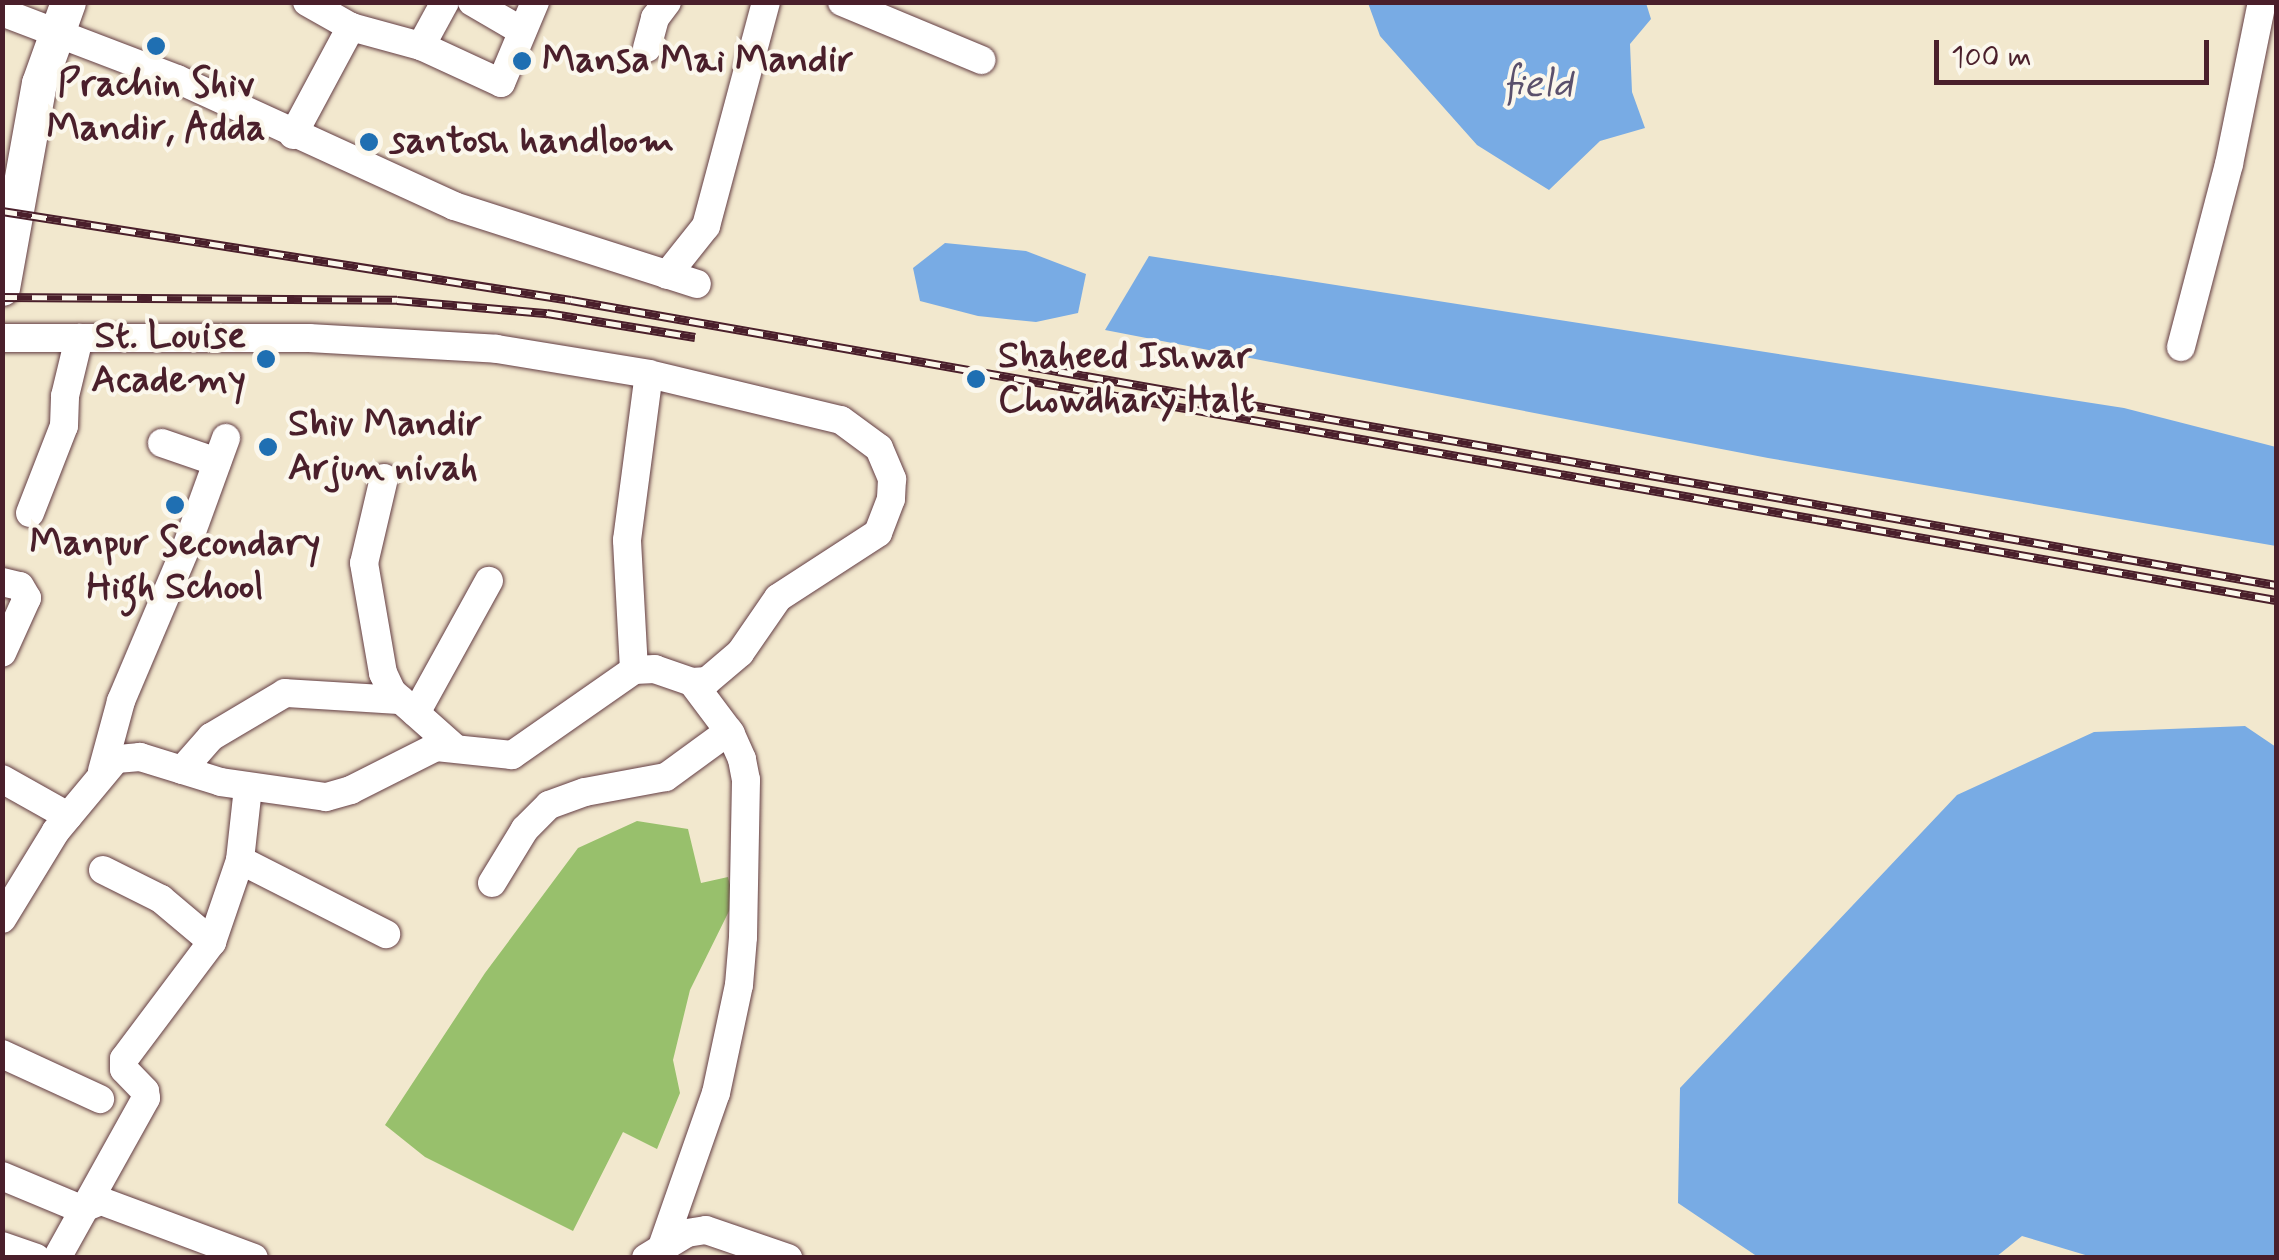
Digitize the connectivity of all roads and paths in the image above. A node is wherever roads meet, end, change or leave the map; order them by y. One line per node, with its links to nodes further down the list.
1 (307, 2): 11 (street)
2 (444, 2): 13 (street)
3 (472, 2): 12 (street)
4 (535, 2): 12 (street)
5 (667, 2): 14 (street)
6 (766, 2): 18 (street)
7 (842, 2): 15 (street)
8 (2262, 2): 23 (street)
9 (2, 12): 10 (street)
10 (62, 18): 16 (street); 17 (main road)
11 (351, 27): 13 (street); 16 (street)
12 (522, 31): 13 (street)
13 (421, 46)
14 (647, 48)
15 (981, 60)
16 (293, 134): 18 (street)
17 (11, 182): 20 (main road)
18 (667, 274): 19 (street)
19 (698, 284)
20 (2, 288)
21 (2, 338): 22 (street)
22 (79, 338): 24 (street); 27 (street)
23 (2180, 347)
24 (648, 374): 31 (street); 32 (street)
25 (162, 443): 37 (street)
26 (384, 478): 33 (street)
27 (30, 512)
28 (2, 582): 30 (street)
29 (489, 582): 33 (street)
30 (2, 654)
31 (634, 670): 32 (street); 35 (street)
32 (692, 682): 34 (street)
33 (409, 706): 35 (street); 36 (street)
34 (729, 731): 43 (street); 52 (street)
35 (454, 747): 39 (street)
36 (182, 770): 37 (street); 39 (street)
37 (102, 771): 40 (street)
38 (2, 779): 40 (street)
39 (248, 787): 41 (street)
40 (68, 816): 44 (street)
41 (240, 860): 45 (street); 46 (street)
42 (103, 870): 46 (street)
43 (492, 882)
44 (2, 919)
45 (386, 934)
46 (212, 942): 50 (street)
47 (2, 1054): 48 (street)
48 (100, 1099)
49 (2, 1176): 50 (street)
50 (81, 1209): 54 (street); 55 (street)
51 (2, 1246): 53 (street)
52 (654, 1252): 56 (street)
53 (36, 1258)
54 (57, 1258)
55 (254, 1258)
56 (788, 1258)

